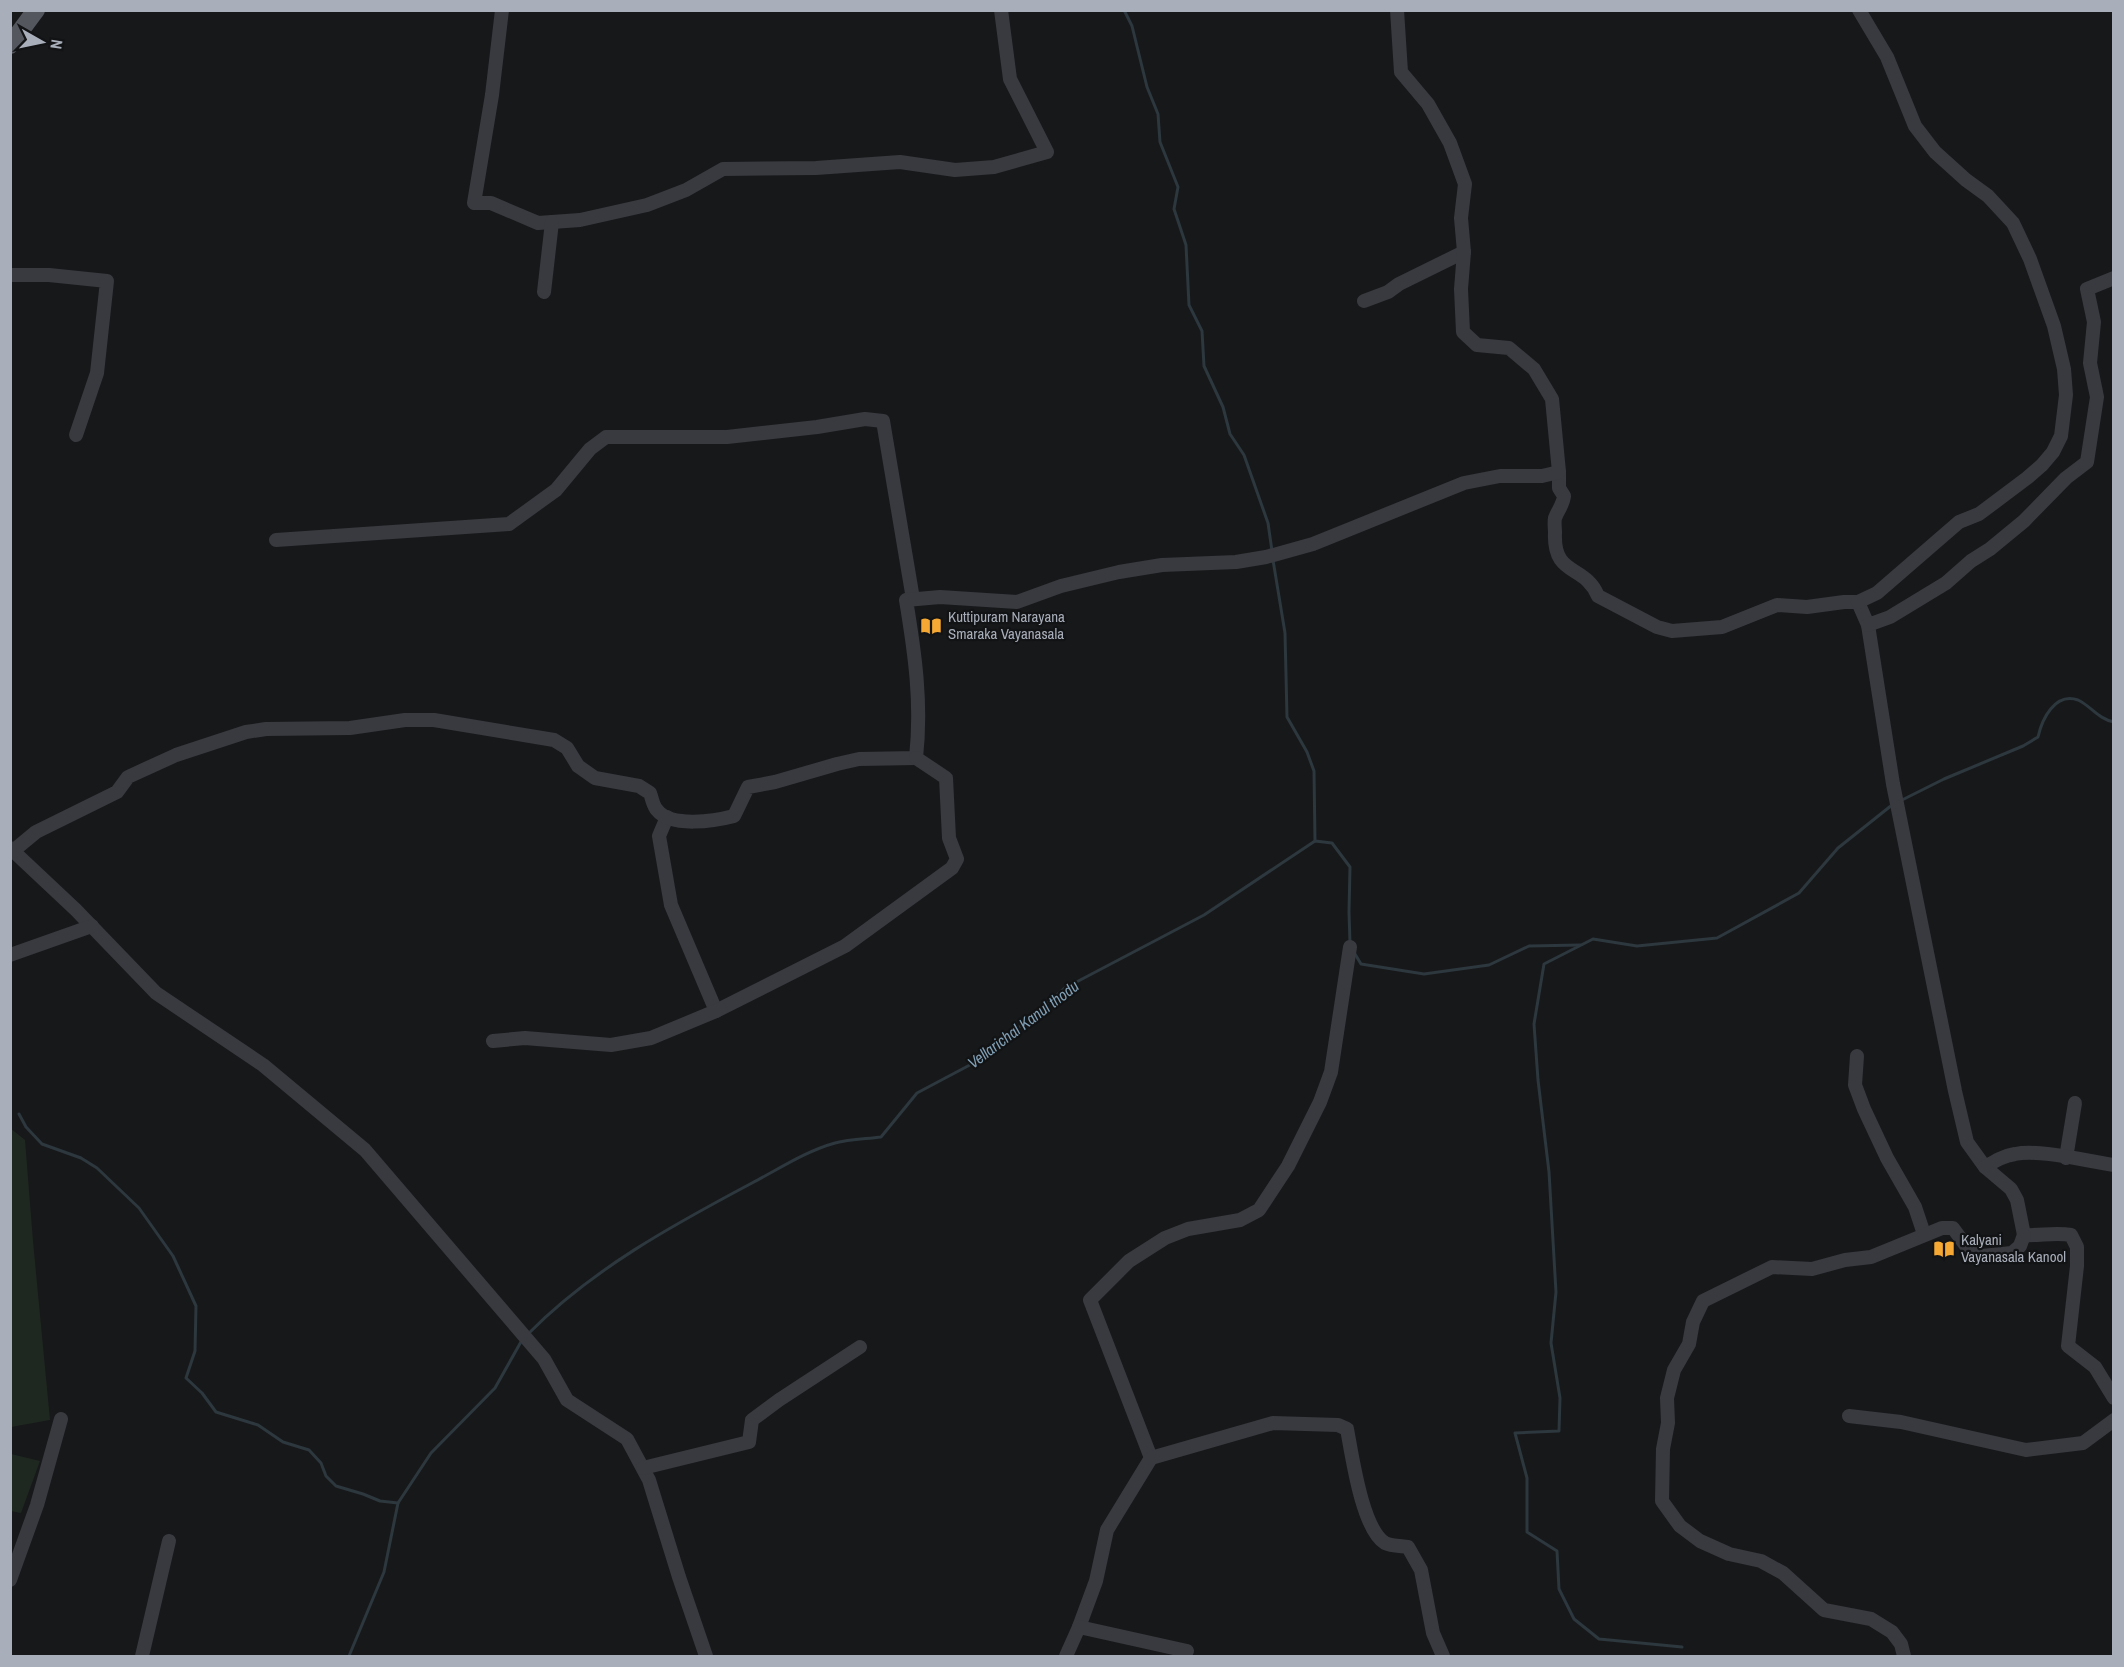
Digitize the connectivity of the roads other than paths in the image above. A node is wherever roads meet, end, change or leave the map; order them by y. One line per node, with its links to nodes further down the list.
1 (36, 10): 6 (main road)
2 (502, 10): 7 (street)
3 (1001, 10): 7 (street)
4 (1397, 10): 8 (street)
5 (1859, 10): 14 (street)
6 (10, 45)
7 (552, 222): 11 (street)
8 (1464, 252): 12 (street); 15 (street)
9 (10, 275): 13 (street)
10 (2114, 278): 16 (street)
11 (544, 291)
12 (1364, 301)
13 (76, 435)
14 (2042, 465): 16 (street); 19 (street)
15 (1559, 472): 18 (street); 19 (street)
16 (2066, 478): 20 (street)
17 (276, 540): 18 (street)
18 (913, 599): 21 (street)
19 (1858, 602): 20 (street)
20 (1868, 625): 33 (street)
21 (916, 758): 22 (street); 27 (street)
22 (667, 818): 23 (street); 27 (street)
23 (12, 850): 24 (street)
24 (92, 926): 26 (street); 42 (street)
25 (1350, 947): 41 (street)
26 (10, 955)
27 (716, 1011): 28 (street)
28 (493, 1041)
29 (1857, 1056): 34 (street)
30 (2075, 1103): 31 (street)
31 (2066, 1158): 32 (street); 33 (street)
32 (2114, 1165)
33 (1985, 1167): 35 (street)
34 (1924, 1234): 35 (street); 51 (street)
35 (2024, 1235): 37 (street)
36 (860, 1347): 42 (street)
37 (2114, 1398)
38 (1849, 1416): 40 (street)
39 (61, 1419): 44 (street)
40 (2114, 1420)
41 (1151, 1458): 45 (street); 50 (street)
42 (643, 1468): 48 (street)
43 (169, 1541): 47 (street)
44 (10, 1580)
45 (1079, 1627): 46 (street); 49 (street)
46 (1187, 1651)
47 (142, 1656)
48 (706, 1656)
49 (1066, 1656)
50 (1443, 1656)
51 (1904, 1656)

